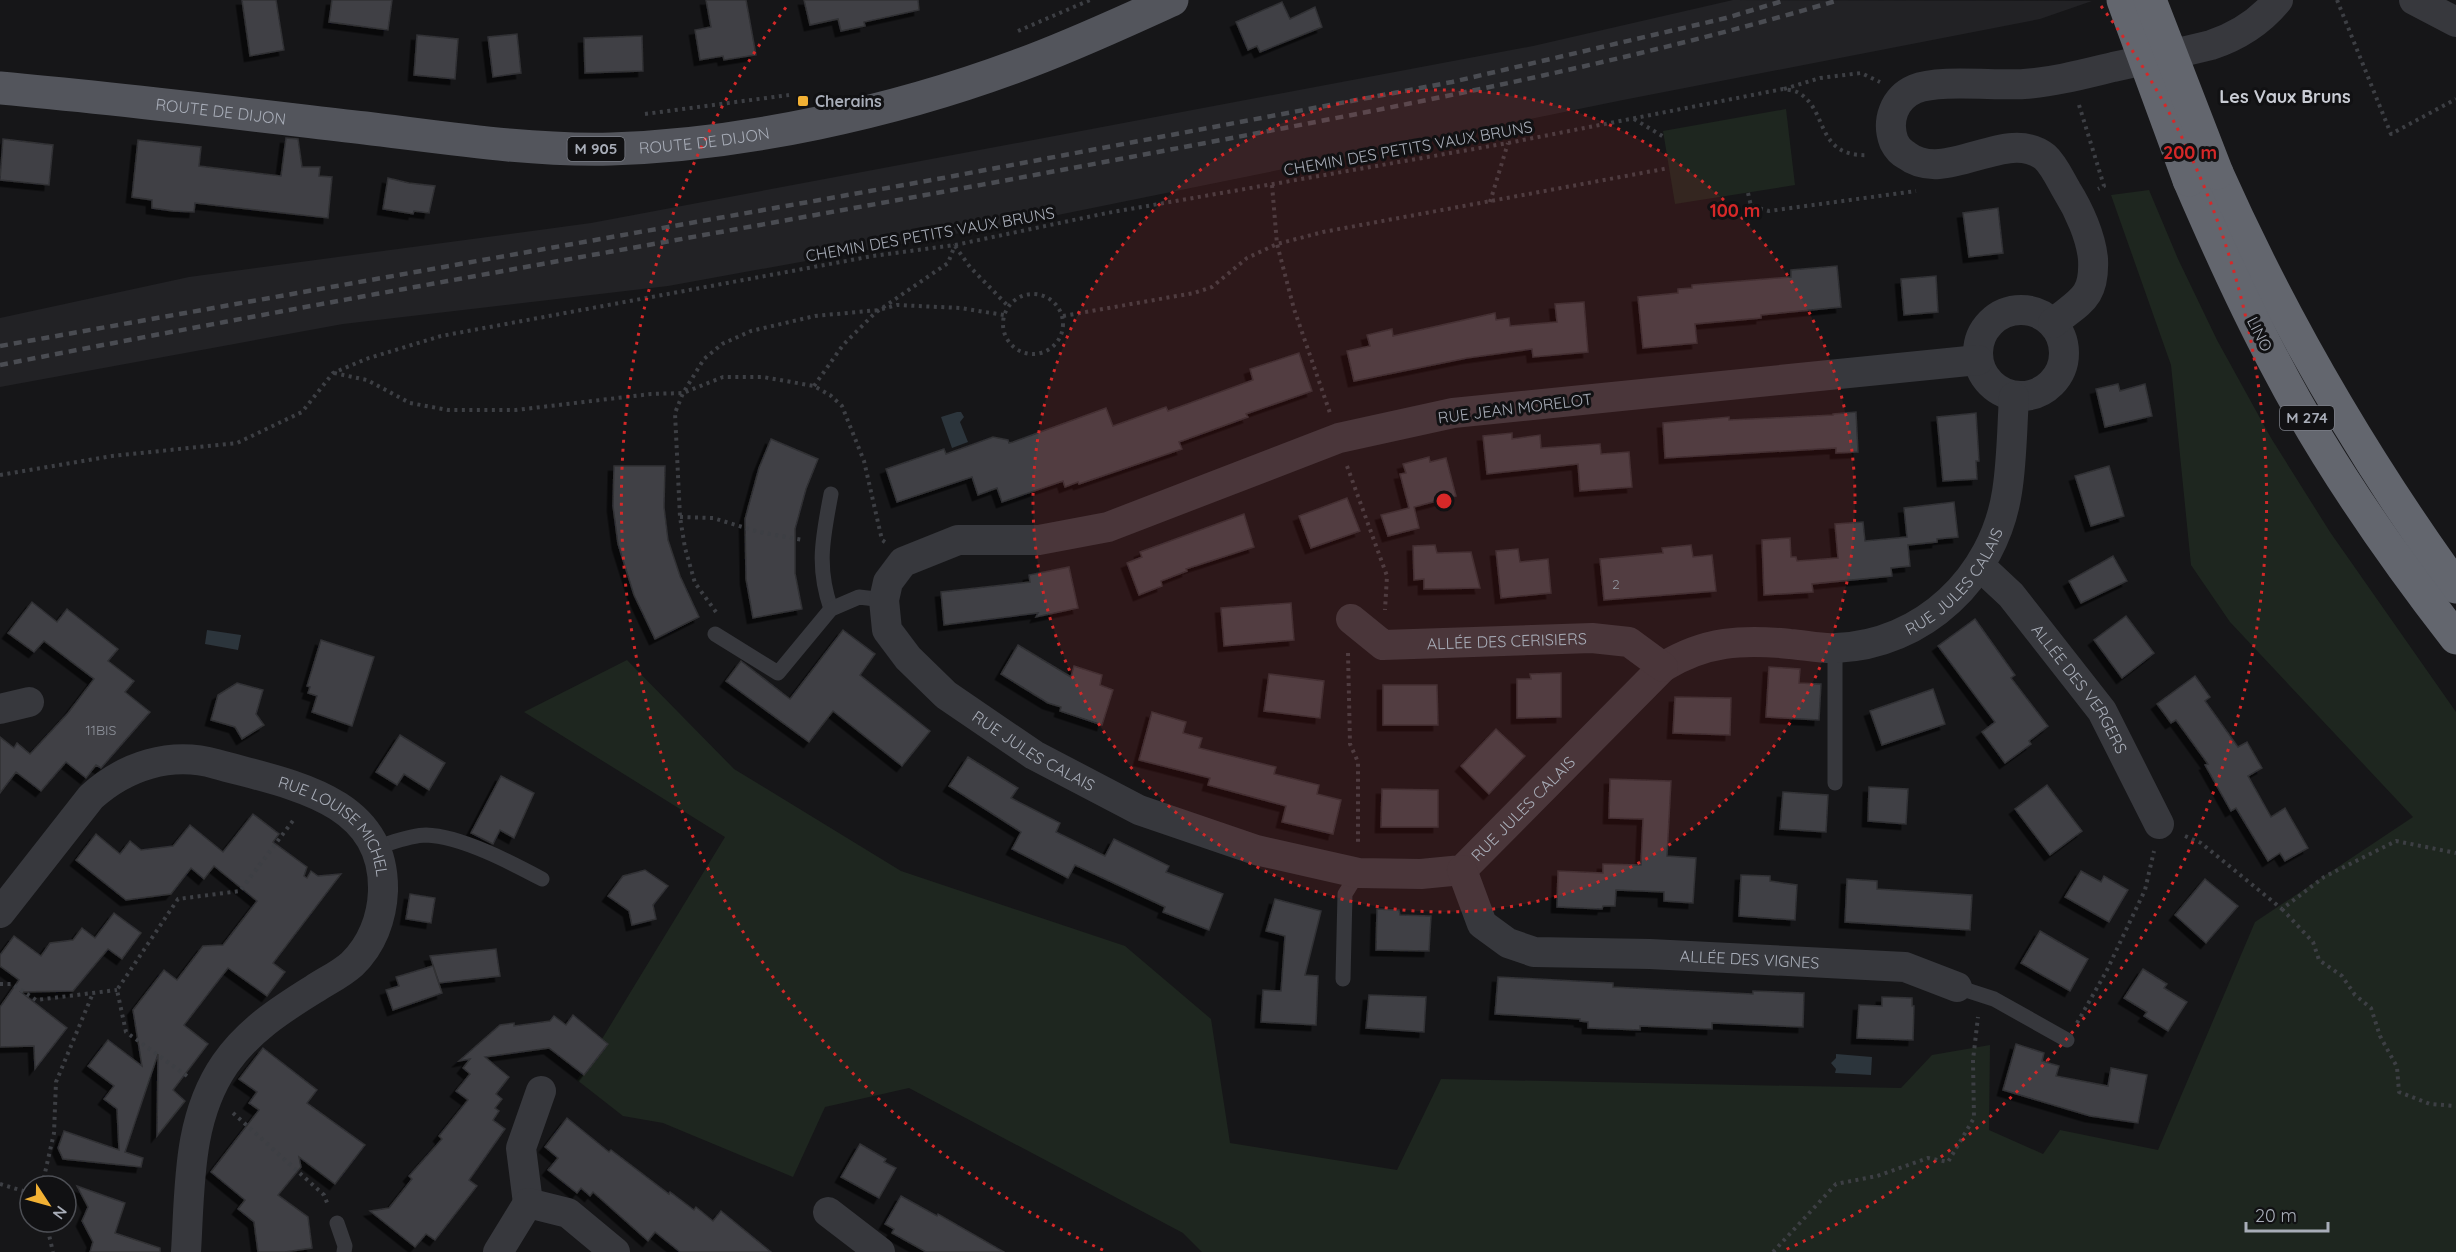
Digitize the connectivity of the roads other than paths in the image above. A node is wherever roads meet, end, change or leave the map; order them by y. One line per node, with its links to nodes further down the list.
1 (1172, 0): 7 (main road, ROUTE DE DIJON / M 905)
2 (2123, 0): 8 (highway, LINO / M 274, bridge)
3 (2150, 0): 8 (highway, LINO / M 274, bridge)
4 (2278, 0): 9 (street)
5 (2414, 0): 6 (street)
6 (2451, 13)
7 (0, 88)
8 (2203, 177): 14 (highway, LINO / M 274); 19 (highway, LINO / M 274)
9 (2053, 323): 10 (street); 11 (street)
10 (1978, 360): 11 (street); 15 (street, RUE JEAN MORELOT)
11 (2014, 397): 13 (street, RUE JULES CALAIS)
12 (831, 494): 16 (lane)
13 (1980, 566): 20 (street, RUE JULES CALAIS); 25 (street, ALLÉE DES VERGERS)
14 (2456, 587)
15 (884, 600): 16 (lane); 28 (street, RUE JULES CALAIS)
16 (831, 609): 18 (lane)
17 (1351, 619): 21 (street, ALLÉE DES CERISIERS)
18 (715, 634)
19 (2456, 638)
20 (1835, 648): 21 (street, RUE JULES CALAIS); 24 (lane)
21 (1663, 667): 27 (street, RUE JULES CALAIS)
22 (29, 702): 23 (street)
23 (0, 709)
24 (1835, 783)
25 (2159, 824)
26 (377, 847): 29 (lane); 30 (street, RUE LOUISE MICHEL); 38 (street, RUE LOUISE MICHEL)
27 (1462, 870): 28 (street, RUE JULES CALAIS); 32 (street, ALLÉE DES VIGNES)
28 (1358, 873): 31 (lane)
29 (542, 879)
30 (0, 913)
31 (1342, 979)
32 (1969, 991): 33 (lane, ALLÉE DES VIGNES)
33 (2067, 1040)
34 (541, 1091): 35 (street)
35 (528, 1203): 40 (street); 41 (street)
36 (828, 1212): 42 (street)
37 (337, 1223): 39 (lane)
38 (186, 1252)
39 (344, 1252)
40 (498, 1252)
41 (615, 1252)
42 (880, 1252)

